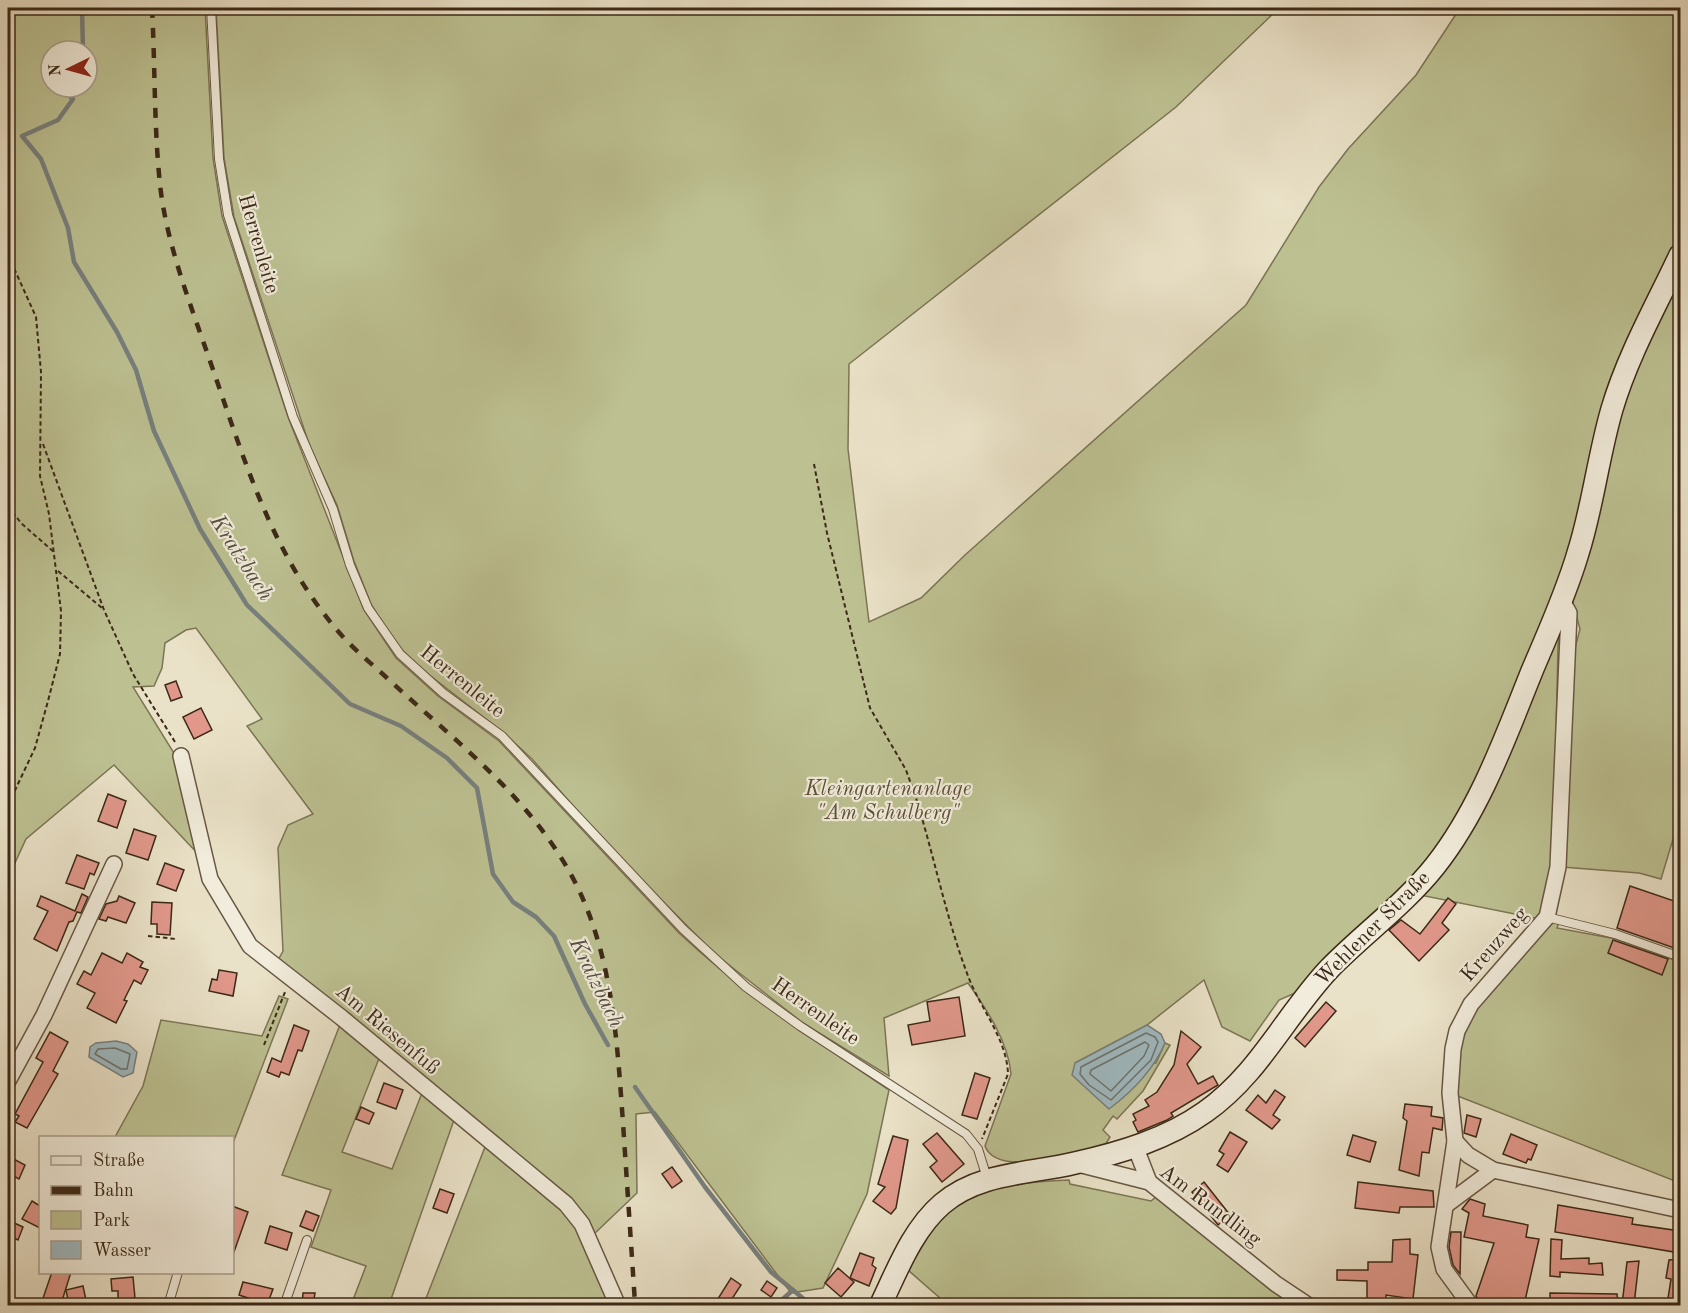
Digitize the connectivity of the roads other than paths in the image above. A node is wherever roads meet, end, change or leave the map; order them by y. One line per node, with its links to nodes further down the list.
1 (211, 8): 13 (lane, Herrenleite)
2 (1680, 255): 3 (street, Wehlener Straße)
3 (1561, 599): 6 (street, Kreuzweg); 10 (street, Wehlener Straße)
4 (181, 756): 21 (street, Am Riesenfuß)
5 (114, 864): 8 (street)
6 (1547, 917): 7 (lane); 9 (street, Kreuzweg)
7 (1680, 957)
8 (8, 1080)
9 (1455, 1141): 12 (street); 15 (street, Kreuzweg)
10 (1135, 1146): 11 (street, Wehlener Straße); 14 (street)
11 (1074, 1163): 13 (street, Wehlener Straße); 14 (street, Am Rundling)
12 (1493, 1170): 15 (street); 16 (street)
13 (988, 1179): 22 (street, Wehlener Straße)
14 (1149, 1182): 23 (street, Am Rundling)
15 (1446, 1205): 24 (street, Kreuzweg)
16 (1680, 1210)
17 (307, 1240): 20 (lane)
18 (177, 1274): 19 (lane)
19 (168, 1305)
20 (284, 1305)
21 (618, 1305)
22 (880, 1305)
23 (1309, 1305)
24 (1471, 1305)

